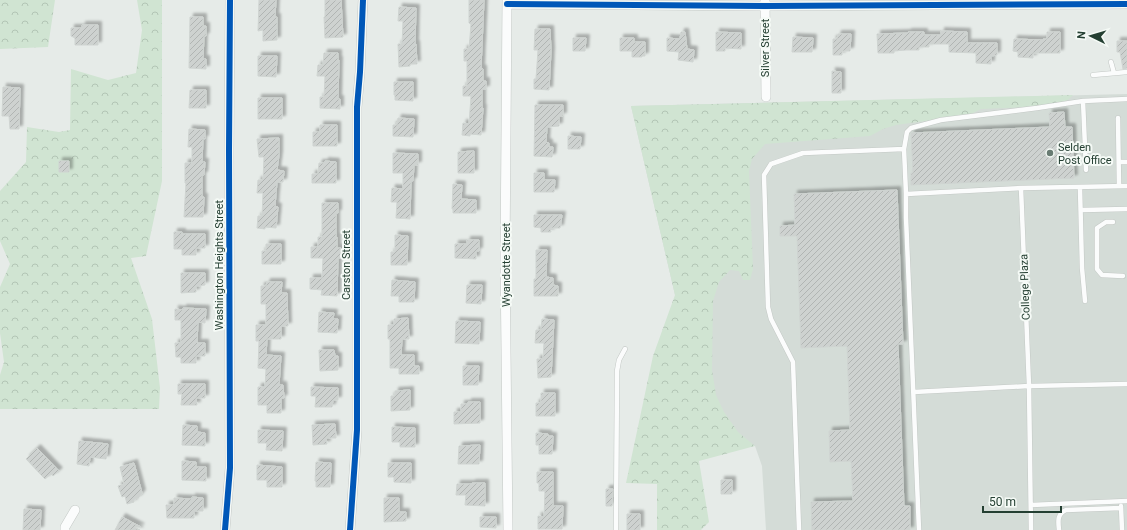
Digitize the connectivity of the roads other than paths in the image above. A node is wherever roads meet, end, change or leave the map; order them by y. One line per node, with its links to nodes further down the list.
1 (230, 0): 38 (street, Washington Heights Street)
2 (363, 0): 39 (street, Carston Street)
3 (507, 2): 4 (street); 40 (street, Wyandotte Street)
4 (765, 3): 5 (street); 10 (street, Silver Street)
5 (1127, 4)
6 (1111, 62): 8 (lane)
7 (1127, 72): 8 (lane)
8 (1114, 73): 9 (lane)
9 (1093, 75)
10 (766, 97)
11 (1127, 99): 12 (lane)
12 (1083, 101): 14 (lane); 17 (lane)
13 (1118, 118): 15 (lane)
14 (904, 149): 22 (lane); 42 (lane)
15 (1118, 162): 16 (lane); 18 (lane)
16 (1127, 162)
17 (1086, 170)
18 (1119, 186): 19 (lane); 21 (lane)
19 (1127, 186)
20 (1021, 188): 21 (lane); 22 (lane); 30 (lane, College Plaza)
21 (1080, 188): 24 (lane)
22 (906, 194): 31 (lane)
23 (1127, 209): 24 (lane)
24 (1082, 210): 27 (lane)
25 (1113, 222): 26 (lane)
26 (1123, 276)
27 (1085, 301)
28 (625, 349): 41 (lane)
29 (1127, 384): 30 (lane)
30 (1029, 386): 31 (lane); 34 (lane, College Plaza)
31 (914, 392): 43 (lane)
32 (1121, 501): 33 (lane); 34 (lane); 35 (lane)
33 (1127, 501)
34 (1031, 505): 44 (lane, College Plaza)
35 (1121, 508): 45 (lane); 46 (lane)
36 (75, 510): 37 (street)
37 (64, 530)
38 (225, 530)
39 (350, 530)
40 (508, 530)
41 (616, 530)
42 (799, 530)
43 (919, 530)
44 (1032, 530)
45 (1059, 530)
46 (1122, 530)

